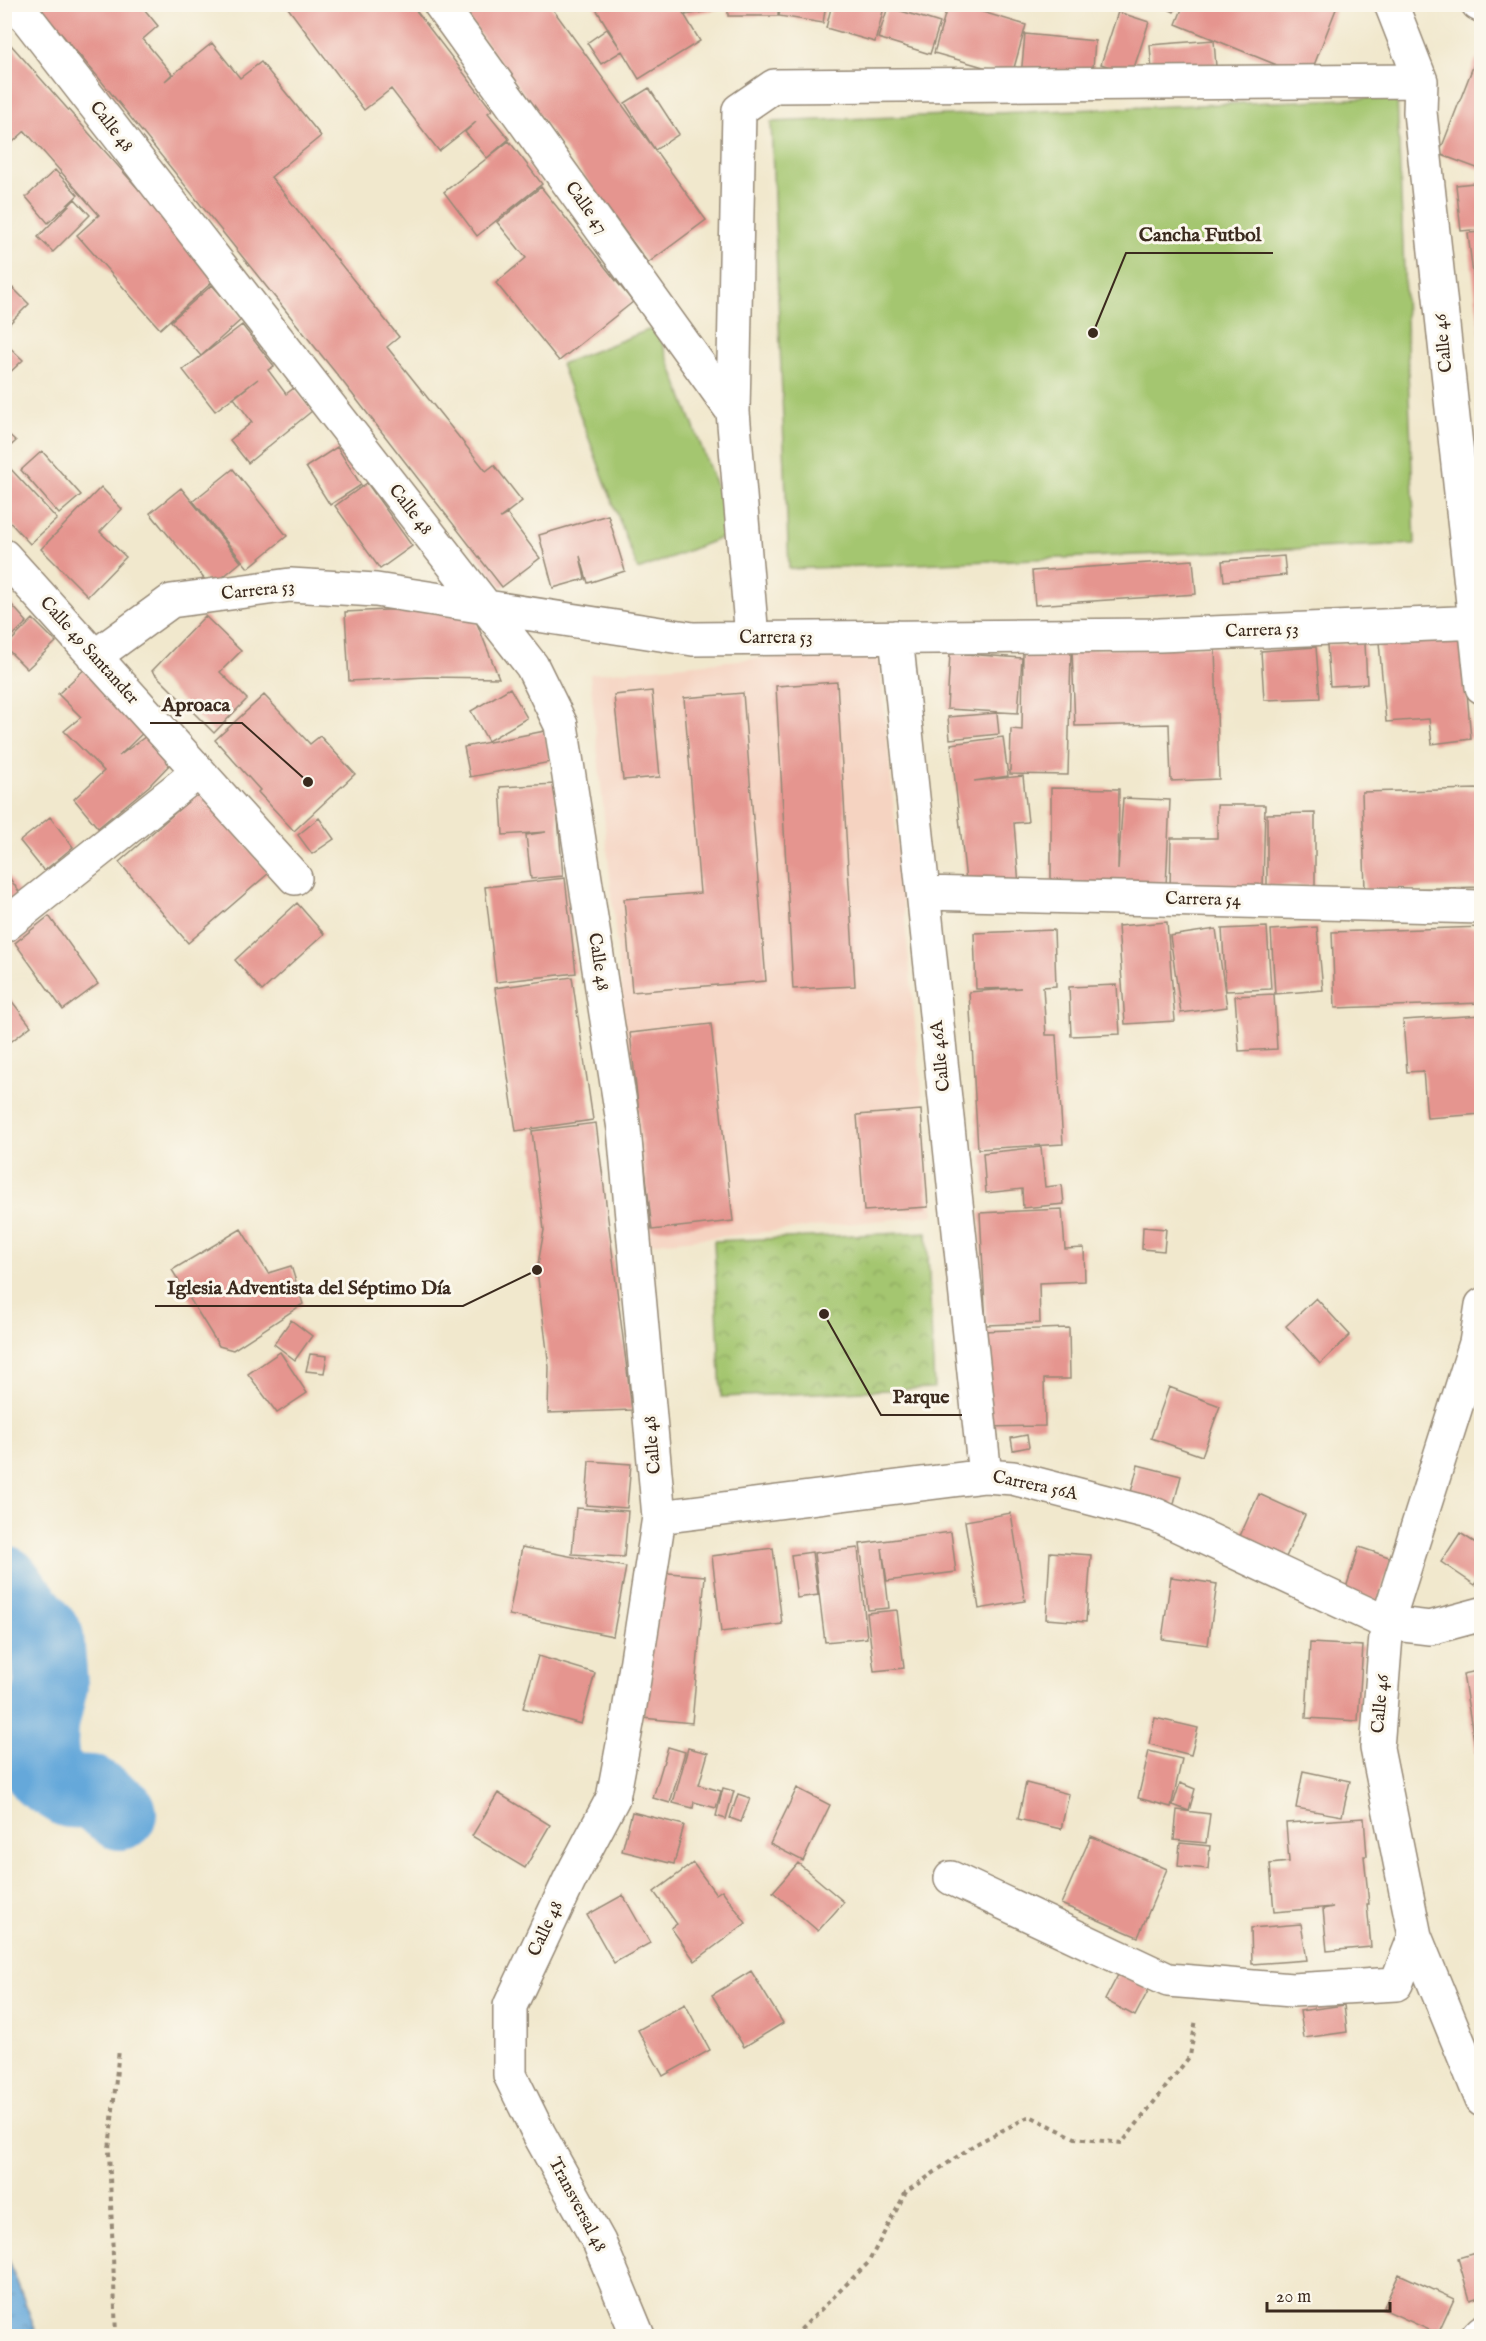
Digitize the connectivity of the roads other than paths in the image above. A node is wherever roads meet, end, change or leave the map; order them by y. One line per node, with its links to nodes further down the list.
1 (16, 4): 7 (street, Calle 48)
2 (440, 4): 5 (street, Calle 47)
3 (1391, 4): 4 (street, Calle 46)
4 (1421, 81): 5 (street); 8 (street, Calle 46)
5 (733, 412): 10 (street)
6 (4, 556): 11 (street, Calle 49 Santander)
7 (487, 608): 10 (street, Carrera 53); 11 (street, Carrera 53); 20 (street, Calle 48)
8 (1478, 622): 9 (street, Carrera 53); 12 (street, Calle 46)
9 (896, 637): 10 (street, Carrera 53); 15 (street, Calle 46A)
10 (752, 638)
11 (94, 657): 13 (street, Calle 49 Santander)
12 (1482, 687)
13 (198, 772): 14 (street, Calle 49 Santander); 17 (street)
14 (295, 878)
15 (924, 893): 16 (street, Carrera 54); 19 (street, Calle 46A)
16 (1482, 907)
17 (4, 926)
18 (1482, 1305): 22 (street, Calle 46)
19 (985, 1476): 20 (street, Carrera 56A); 22 (street, Carrera 56A)
20 (659, 1517): 25 (street, Calle 48)
21 (1482, 1614): 22 (street, Carrera 56A)
22 (1387, 1623): 24 (street, Calle 46)
23 (951, 1878): 24 (street)
24 (1415, 1936): 26 (street, Calle 46)
25 (510, 2075): 28 (street, Transversal 48)
26 (1482, 2100)
27 (1482, 2332): 29 (street)
28 (638, 2337)
29 (1478, 2337)

